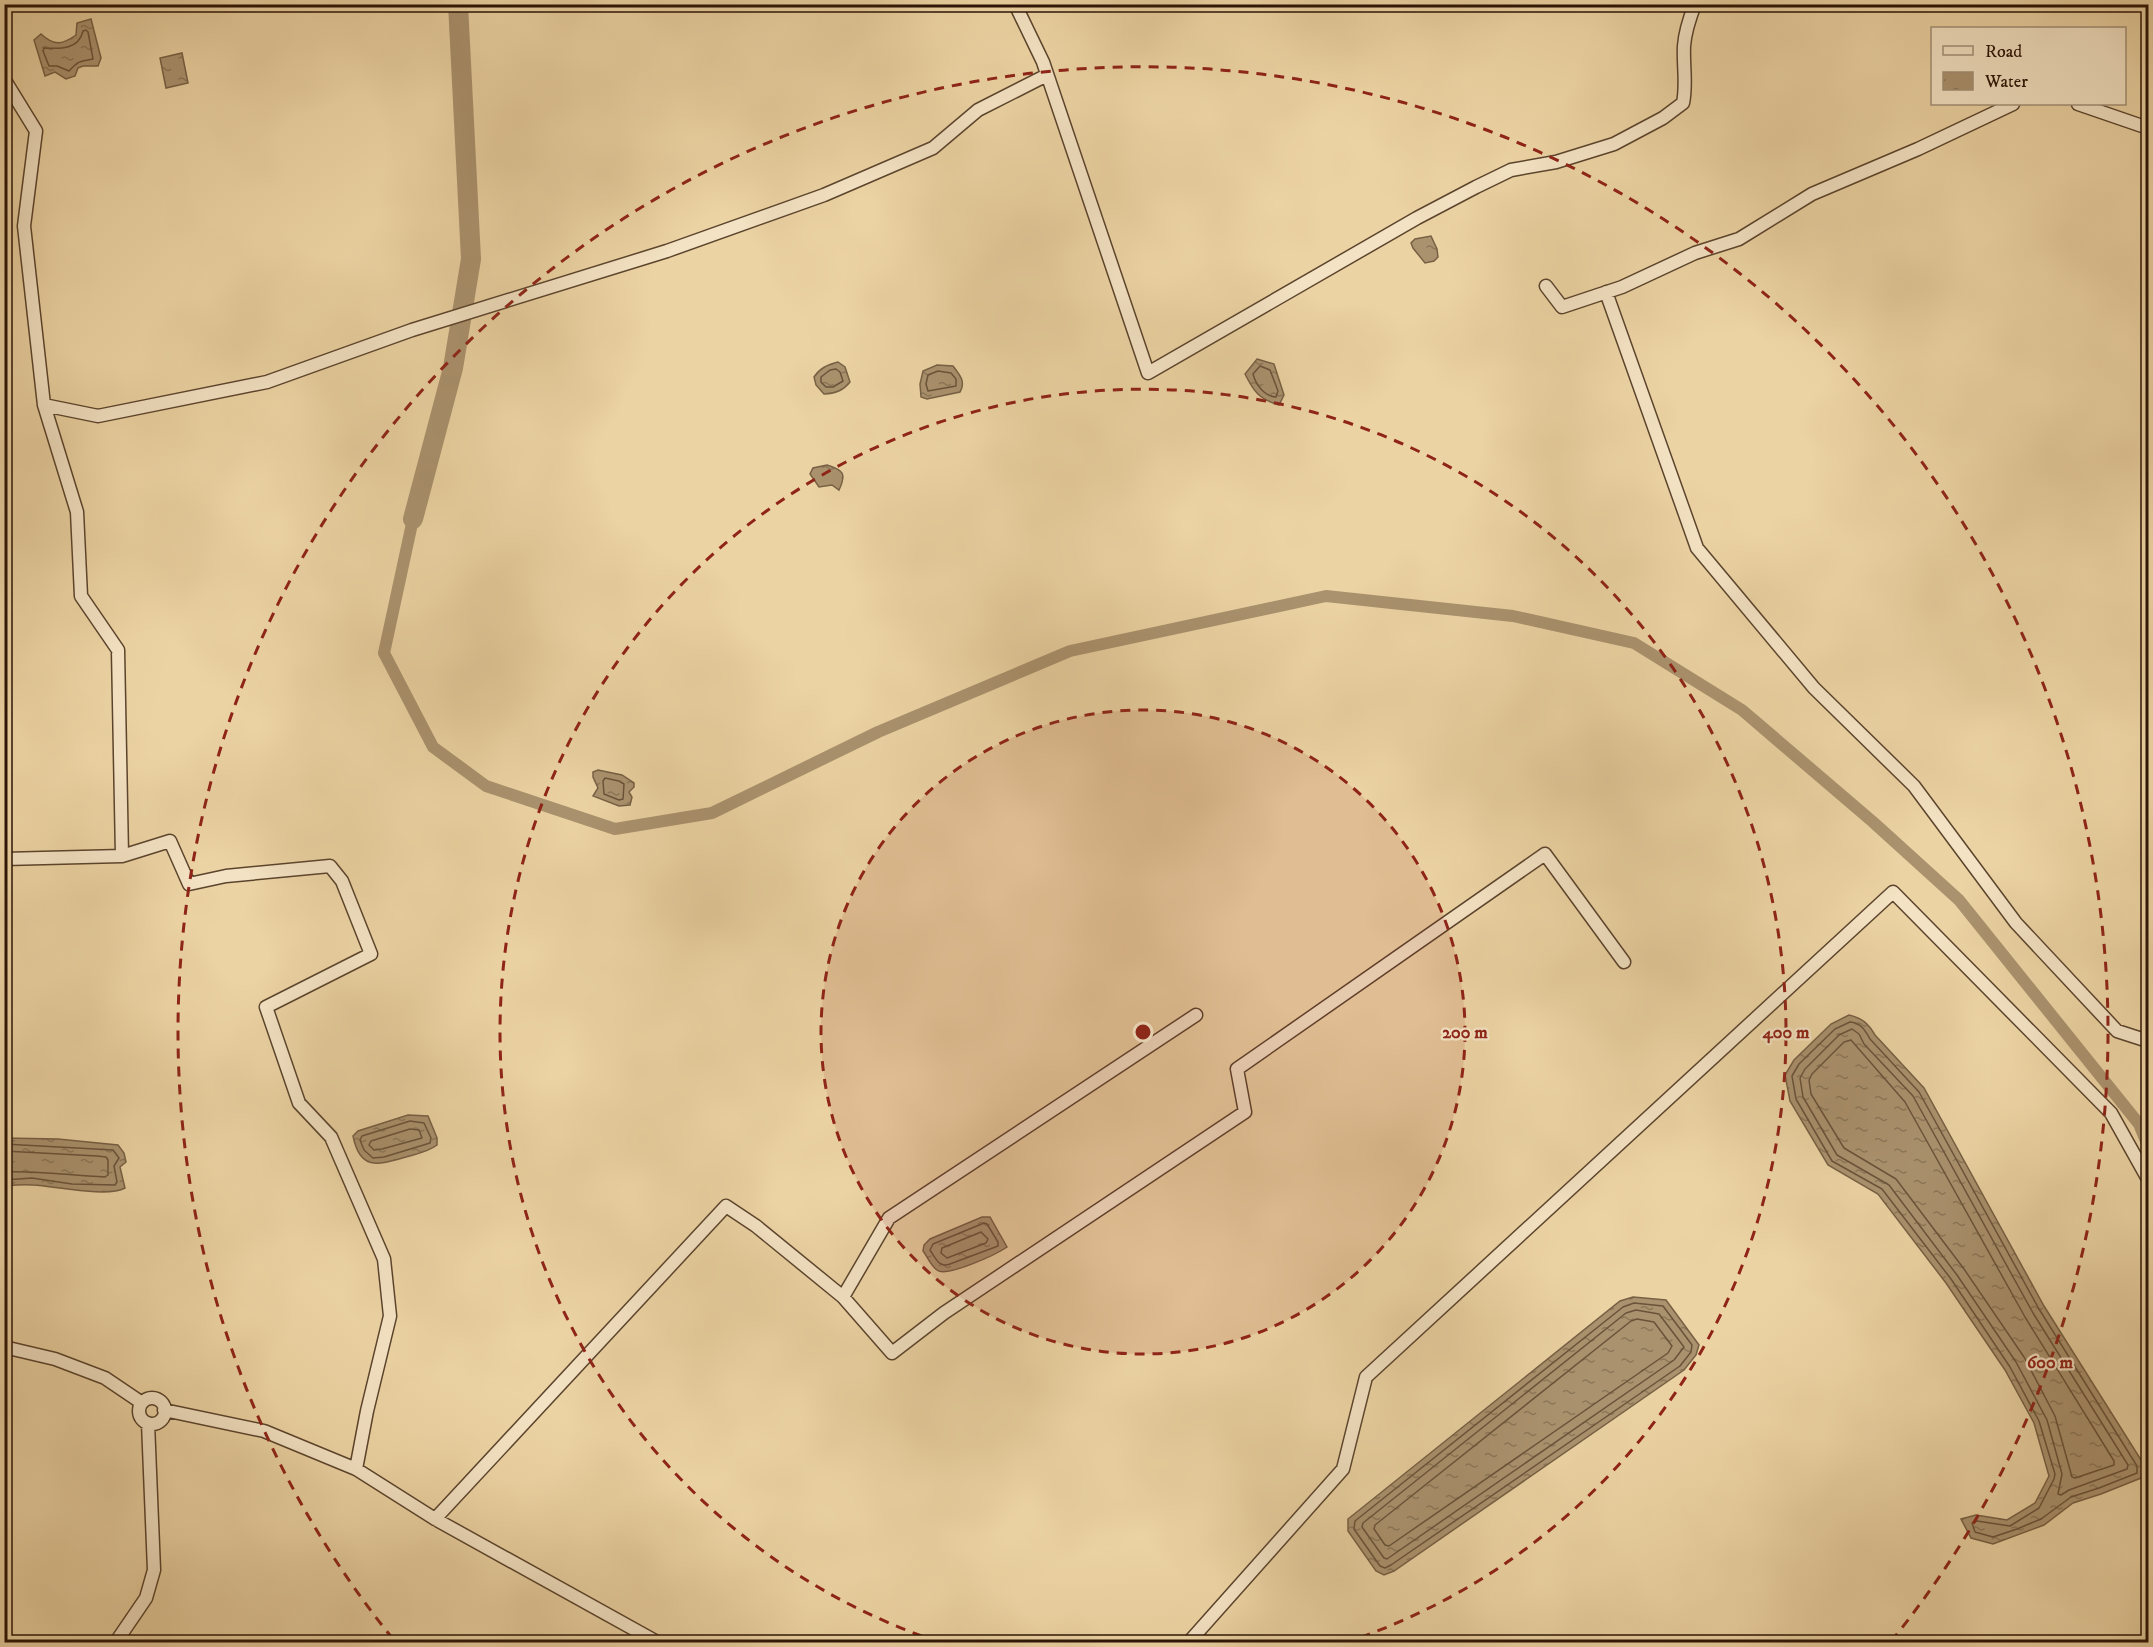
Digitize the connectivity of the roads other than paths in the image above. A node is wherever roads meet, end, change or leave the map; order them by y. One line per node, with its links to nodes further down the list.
1 (1016, 4): 3 (street)
2 (1695, 4): 3 (street)
3 (1047, 75): 10 (street)
4 (4, 79): 10 (street)
5 (2011, 105): 9 (street)
6 (2081, 105): 7 (street)
7 (2148, 128)
8 (1546, 286): 9 (street)
9 (1606, 292): 15 (street)
10 (44, 405): 11 (street)
11 (122, 856): 12 (street); 22 (street)
12 (4, 859)
13 (1624, 962): 17 (street)
14 (1196, 1015): 17 (street)
15 (2148, 1041)
16 (2148, 1179): 26 (street)
17 (843, 1297): 23 (street)
18 (4, 1347): 19 (street)
19 (142, 1403): 20 (street); 21 (street)
20 (164, 1410): 21 (street); 22 (street)
21 (148, 1423): 24 (street)
22 (356, 1469): 23 (street)
23 (435, 1519): 25 (street)
24 (116, 1642)
25 (657, 1642)
26 (1188, 1642)

